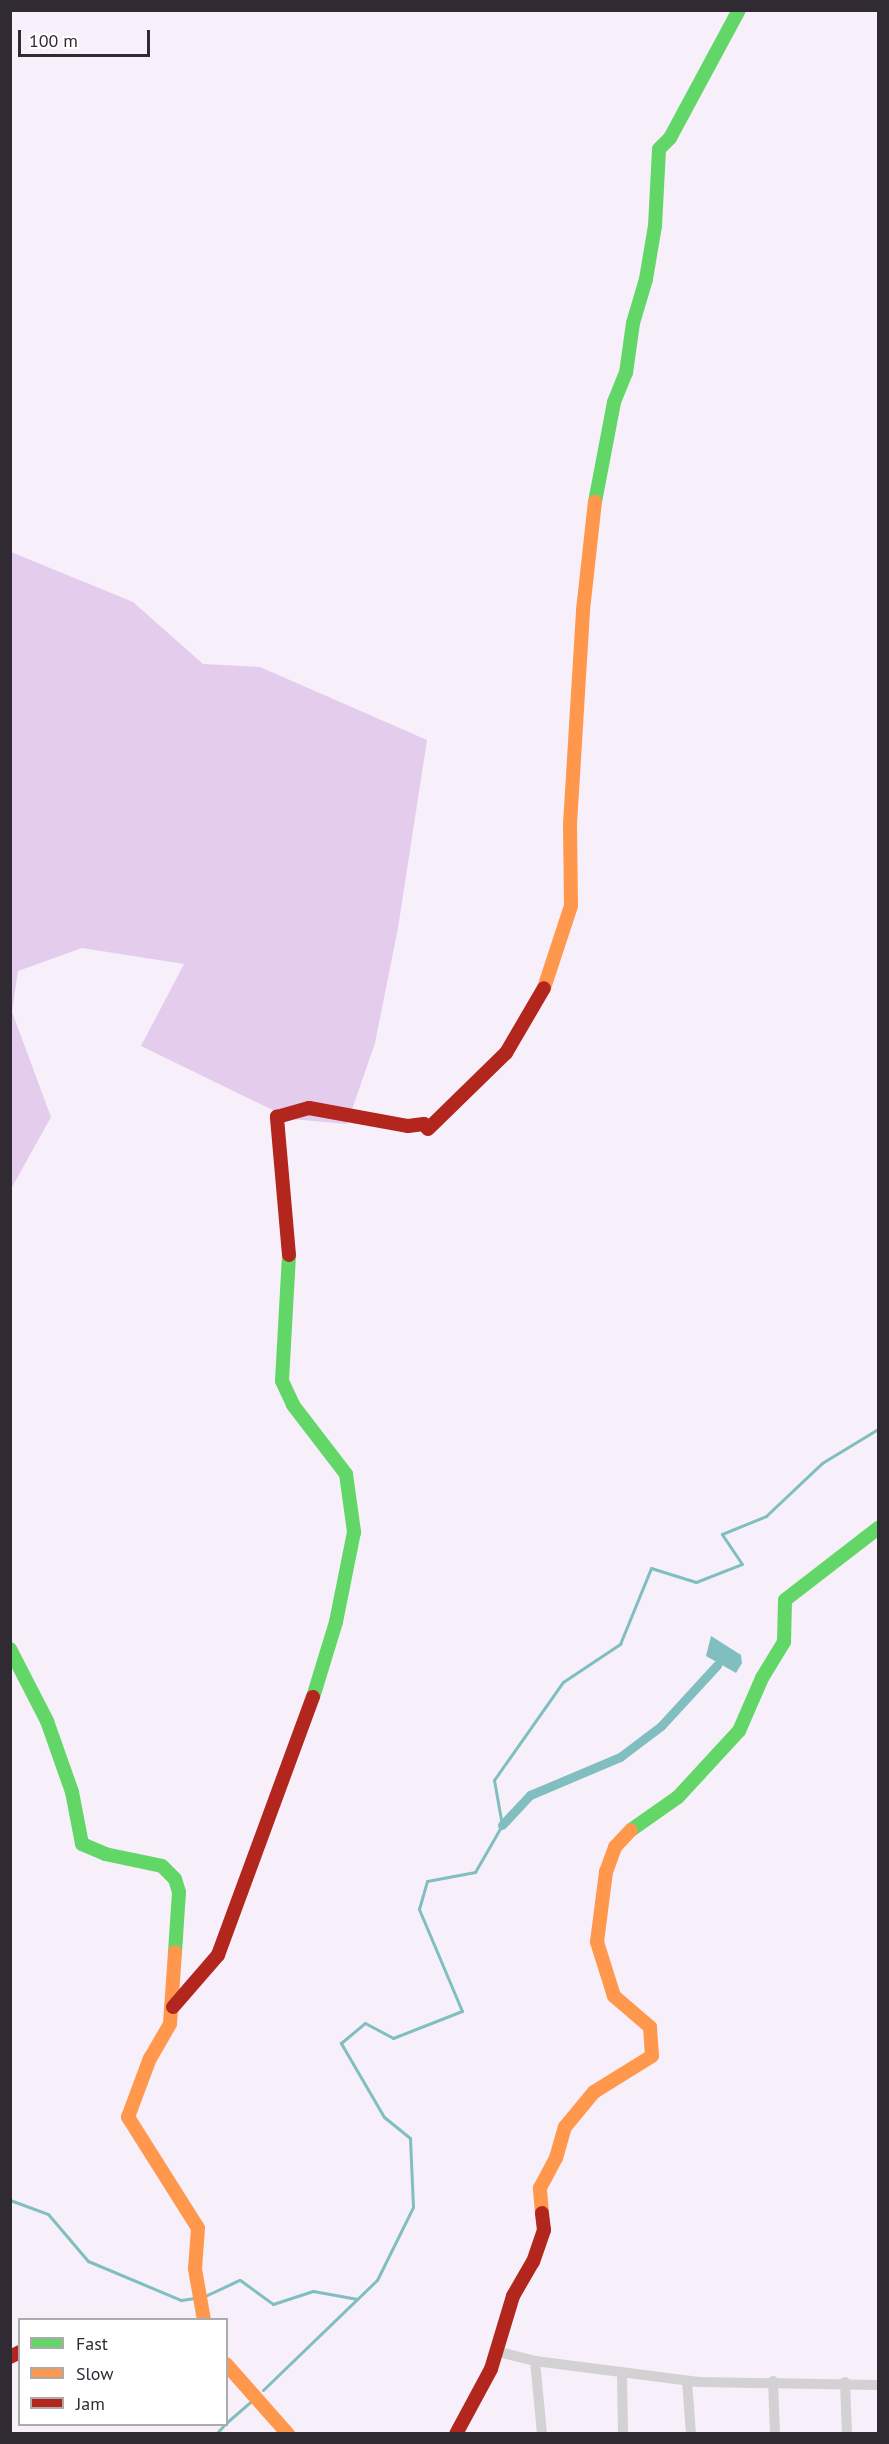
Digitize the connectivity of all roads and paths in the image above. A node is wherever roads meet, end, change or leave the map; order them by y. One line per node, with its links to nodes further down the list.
1 (739, 10): 4 (street)
2 (879, 1528): 6 (street)
3 (10, 1650): 4 (street)
4 (173, 2007): 5 (street)
5 (204, 2318)
6 (495, 2351): 7 (street); 15 (street)
7 (535, 2361): 9 (street); 16 (street)
8 (228, 2366): 14 (street)
9 (622, 2374): 11 (street); 17 (street)
10 (773, 2380): 11 (street); 12 (street); 19 (street)
11 (687, 2381): 18 (street)
12 (845, 2382): 13 (street); 20 (street)
13 (879, 2385)
14 (288, 2433)
15 (456, 2433)
16 (542, 2433)
17 (623, 2433)
18 (691, 2433)
19 (775, 2433)
20 (847, 2433)

